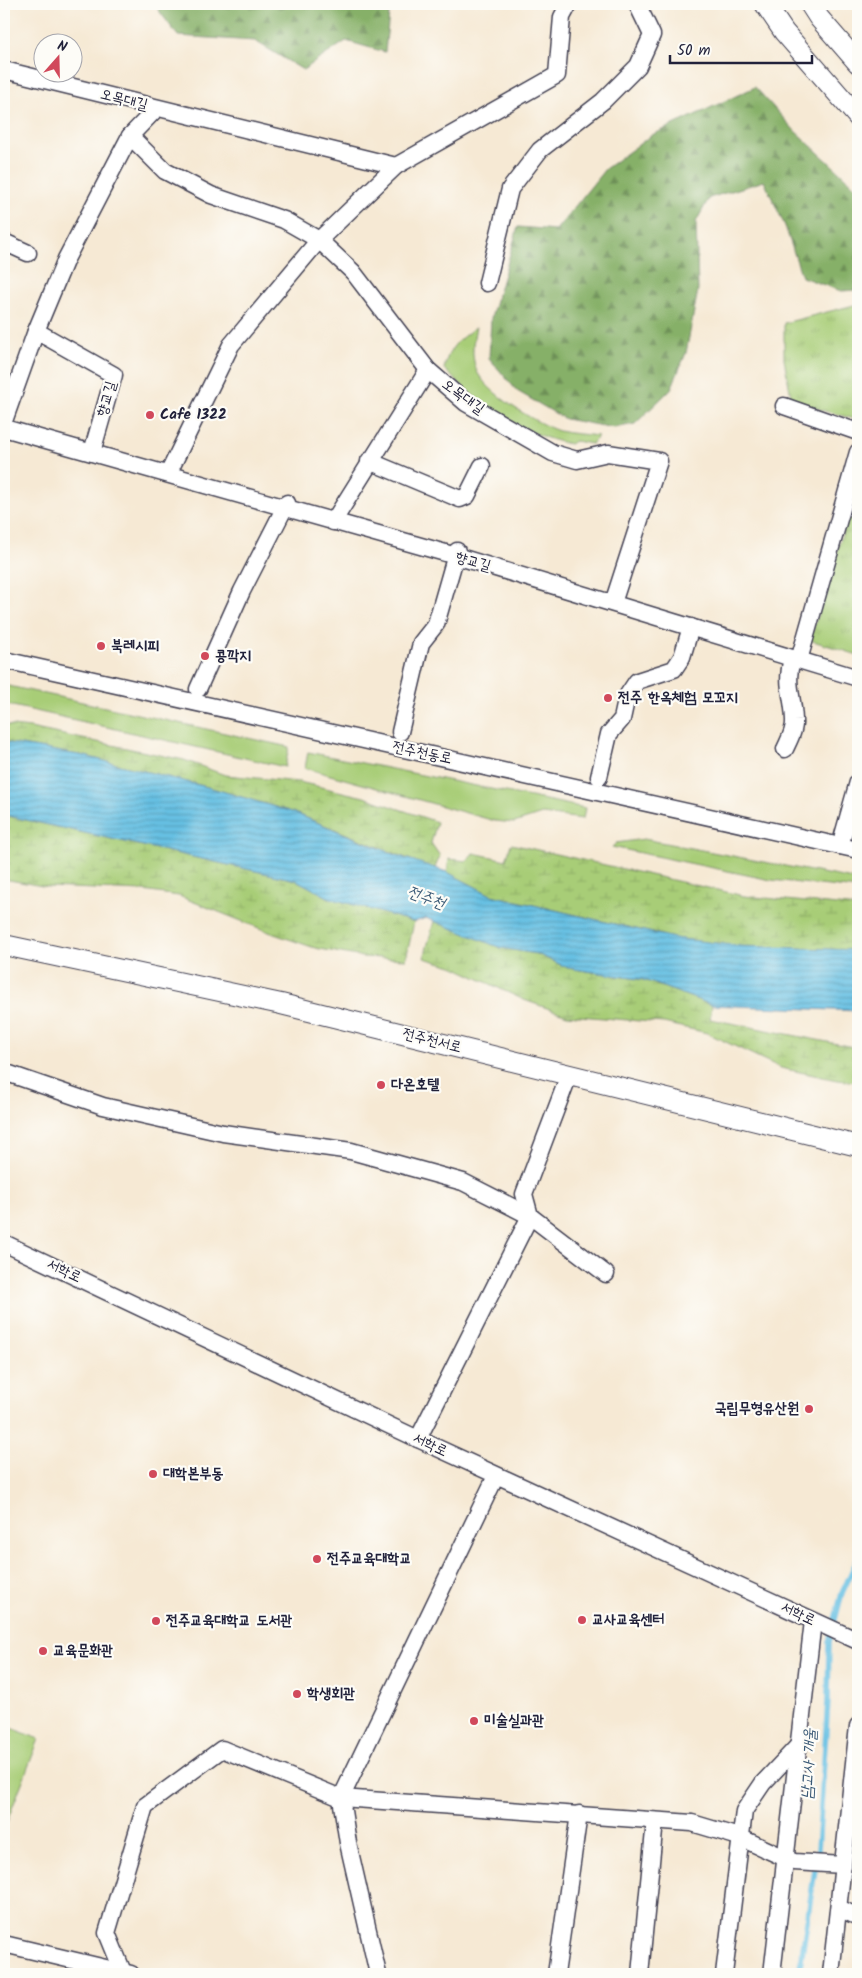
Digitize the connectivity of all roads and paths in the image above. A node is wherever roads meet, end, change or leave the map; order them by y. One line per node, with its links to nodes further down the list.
1 (569, 4): 10 (street)
2 (637, 4): 14 (street)
3 (765, 4): 8 (street)
4 (810, 4): 5 (street)
5 (858, 63)
6 (4, 70): 7 (street, 오목대길)
7 (157, 108): 9 (street, 오목대길); 10 (street, 오목대길)
8 (858, 117)
9 (130, 136): 11 (street, 오목대길); 15 (street, 오목대길)
10 (396, 166): 11 (street)
11 (319, 240): 16 (street, 오목대길); 25 (street)
12 (4, 242): 13 (street)
13 (28, 253)
14 (487, 283)
15 (36, 331): 18 (street); 21 (street, 향교길)
16 (428, 370): 23 (street); 29 (street, 오목대길)
17 (784, 406): 20 (street)
18 (4, 421)
19 (4, 428): 21 (street, 향교길)
20 (858, 432)
21 (92, 452): 25 (street, 향교길)
22 (858, 452): 31 (street)
23 (369, 461): 24 (street); 27 (street)
24 (482, 466)
25 (168, 474): 26 (street, 향교길)
26 (286, 505): 27 (street, 향교길); 34 (street)
27 (333, 522): 28 (street, 향교길)
28 (456, 554): 29 (street, 향교길); 35 (street, 전주천동로)
29 (613, 603): 30 (street, 향교길)
30 (691, 627): 31 (street, 향교길); 37 (street)
31 (796, 659): 33 (street, 향교길); 36 (street)
32 (4, 660): 39 (street, 전주천동로)
33 (858, 678)
34 (198, 689)
35 (400, 732)
36 (785, 749)
37 (599, 777)
38 (858, 782): 39 (street)
39 (840, 846): 40 (street, 전주천동로)
40 (858, 850)
41 (4, 945): 43 (street, 전주천서로)
42 (4, 1072): 45 (street)
43 (569, 1075): 44 (street, 전주천서로); 45 (street)
44 (858, 1146)
45 (530, 1216): 47 (street); 48 (street)
46 (4, 1243): 48 (street, 서학로)
47 (606, 1274)
48 (418, 1439): 49 (street, 서학로)
49 (496, 1476): 50 (street, 서학로); 54 (street)
50 (818, 1623): 51 (street, 서학로); 53 (street)
51 (851, 1638)
52 (857, 1737): 57 (street)
53 (797, 1747): 58 (street); 59 (street)
54 (341, 1798): 55 (street); 64 (street); 65 (street)
55 (579, 1814): 56 (street); 66 (street)
56 (655, 1821): 58 (street); 67 (street)
57 (852, 1828): 60 (street)
58 (739, 1837): 59 (street); 68 (street)
59 (786, 1858): 60 (street); 69 (street)
60 (836, 1865): 61 (street)
61 (839, 1908): 62 (street); 70 (street)
62 (858, 1917)
63 (4, 1944): 64 (street)
64 (127, 1973)
65 (378, 1974)
66 (556, 1974)
67 (640, 1974)
68 (724, 1974)
69 (772, 1974)
70 (831, 1974)

